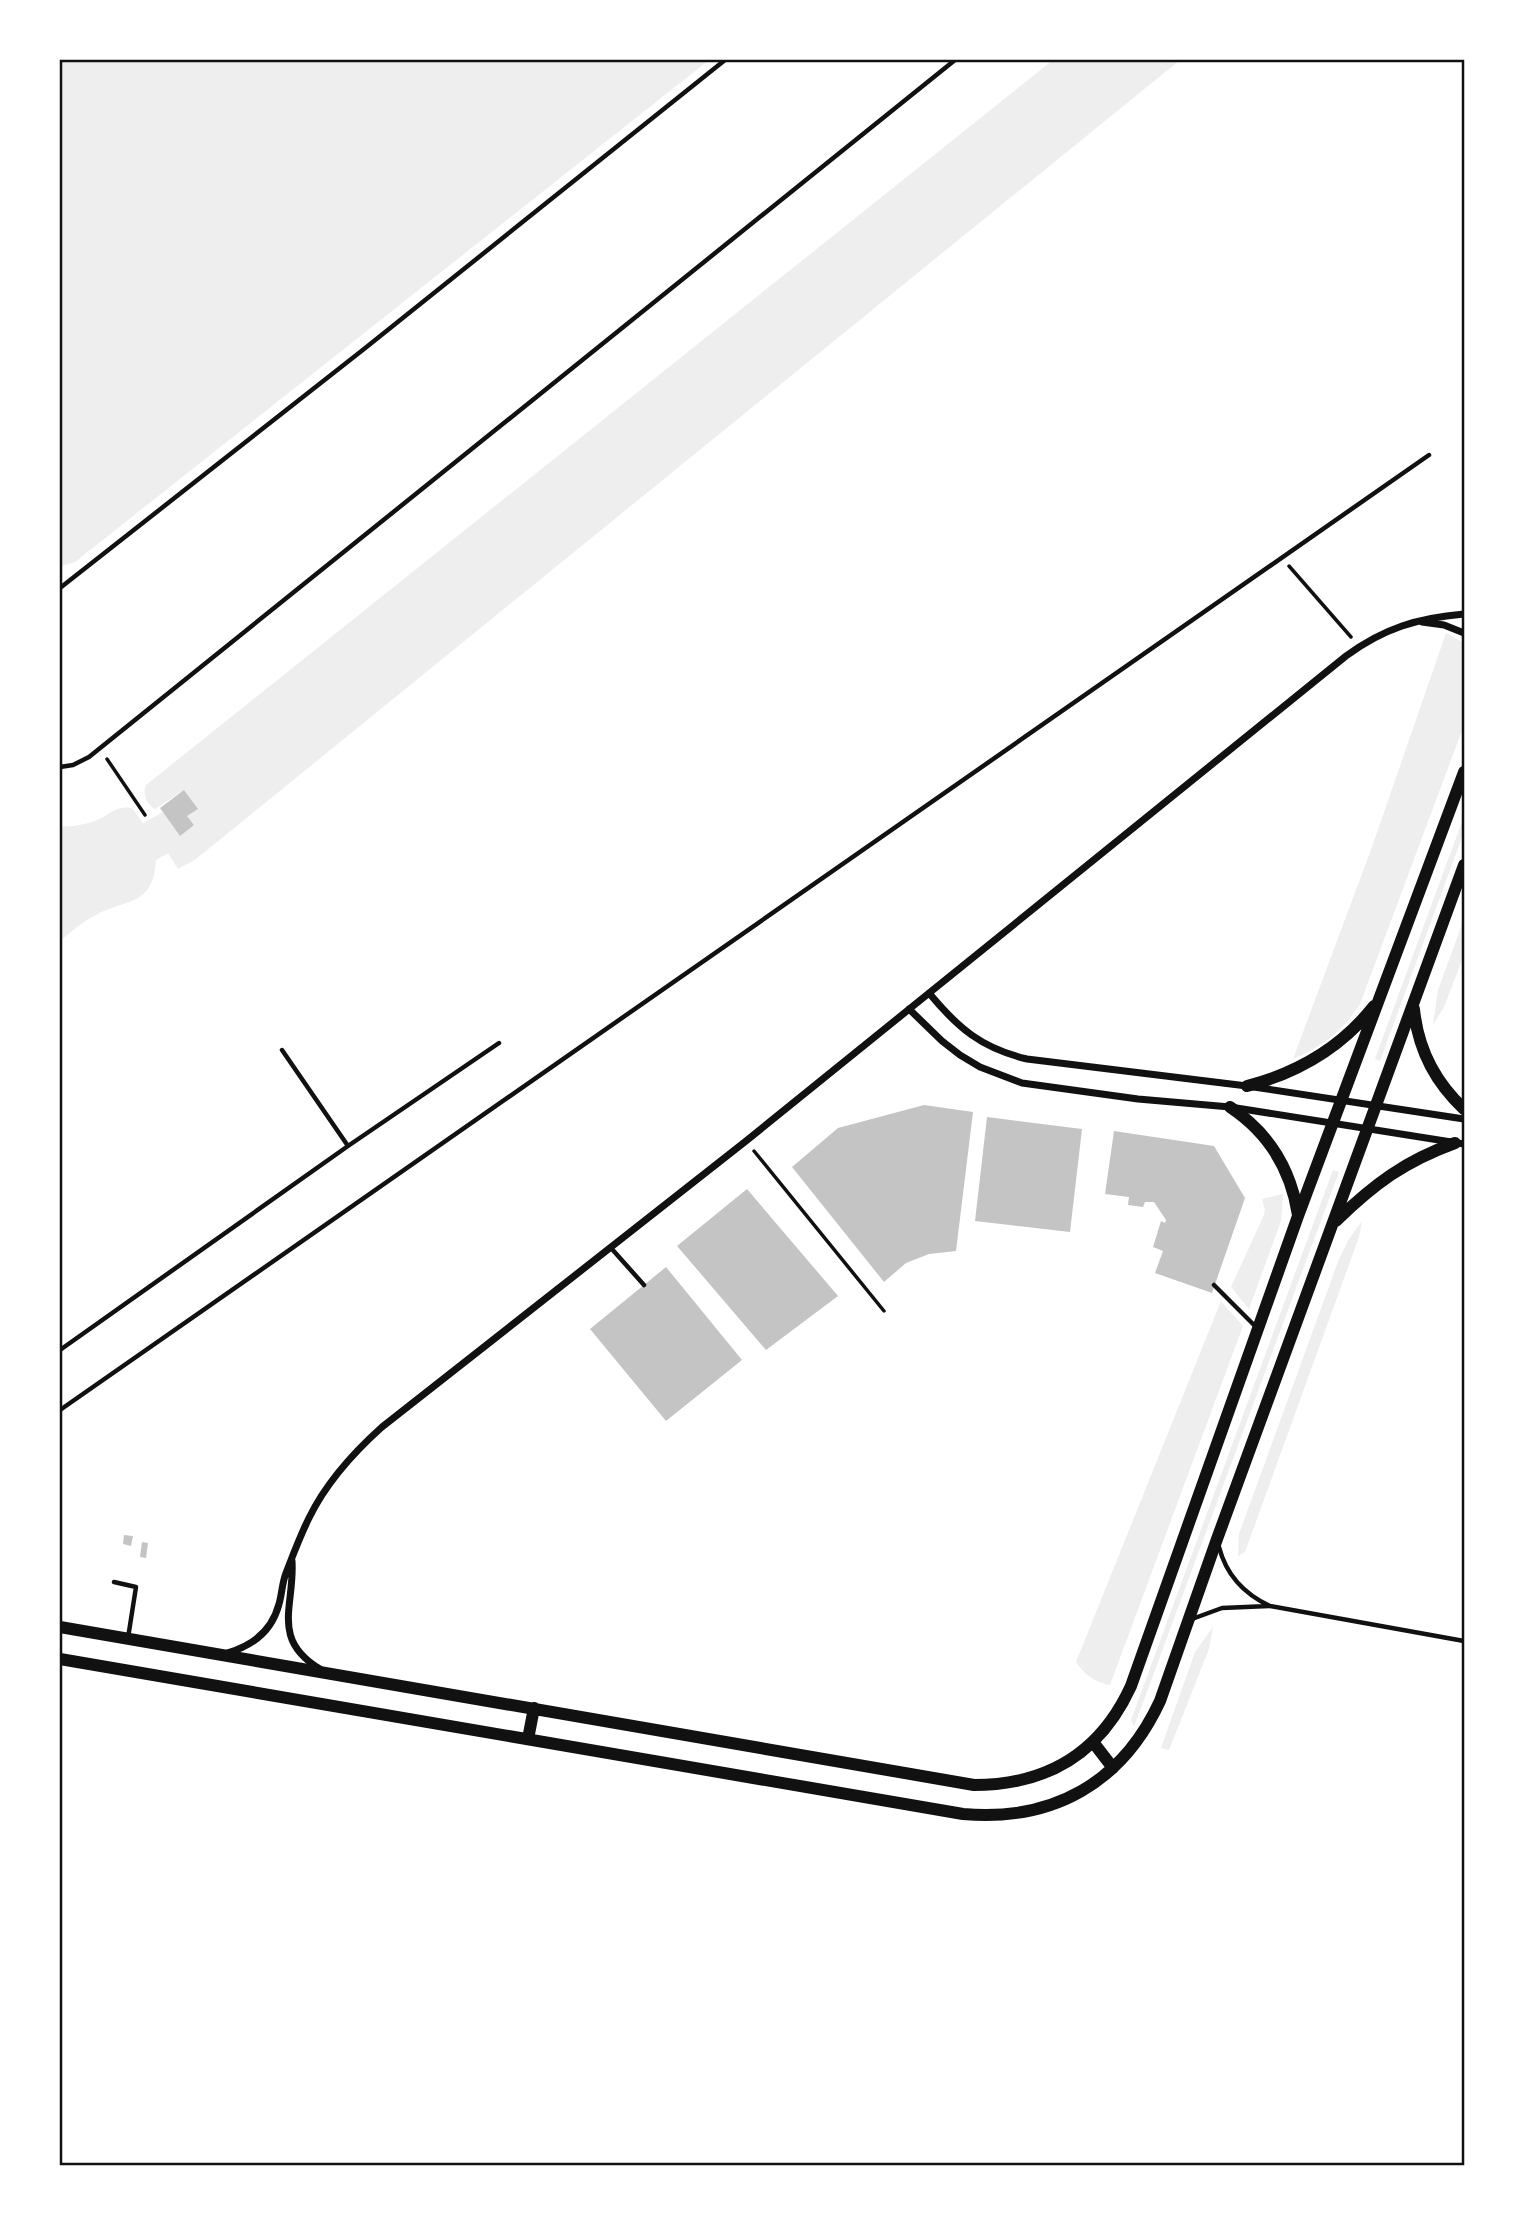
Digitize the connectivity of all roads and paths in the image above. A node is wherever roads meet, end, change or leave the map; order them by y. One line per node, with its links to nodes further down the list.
1 (725, 60): 5 (lane)
2 (955, 60): 10 (lane)
3 (1429, 455): 4 (lane)
4 (1281, 557): 9 (path); 40 (lane)
5 (60, 588)
6 (1465, 614): 7 (street)
7 (1418, 622): 8 (street); 9 (street)
8 (1465, 633)
9 (1359, 646): 15 (street)
10 (100, 748): 11 (lane); 13 (path)
11 (60, 767)
12 (1465, 772): 16 (street)
13 (145, 815)
14 (1465, 865): 17 (street)
15 (929, 993): 18 (street); 21 (street)
16 (1380, 998): 21 (street); 22 (street)
17 (1414, 1006): 23 (street); 25 (street)
18 (909, 1009): 24 (street); 29 (street)
19 (499, 1043): 31 (lane)
20 (282, 1050): 31 (lane)
21 (1247, 1086): 22 (street)
22 (1342, 1100): 23 (street); 27 (street)
23 (1377, 1105): 26 (street); 28 (street)
24 (1230, 1107): 27 (street); 32 (street)
25 (1465, 1109)
26 (1465, 1119)
27 (1334, 1122): 28 (street); 32 (street)
28 (1369, 1128): 30 (street); 33 (street)
29 (746, 1141): 34 (street); 37 (path)
30 (1460, 1143): 33 (street)
31 (348, 1146): 39 (lane)
32 (1298, 1216): 38 (street)
33 (1333, 1223): 41 (street)
34 (611, 1247): 35 (lane); 42 (street)
35 (644, 1285)
36 (1214, 1285): 38 (lane)
37 (884, 1311)
38 (1258, 1329): 54 (street)
39 (60, 1350)
40 (60, 1410)
41 (1217, 1539): 44 (lane); 45 (street)
42 (292, 1560): 49 (street); 51 (street)
43 (114, 1582): 47 (lane)
44 (1270, 1606): 45 (lane); 48 (lane)
45 (1187, 1622): 55 (street)
46 (60, 1627): 47 (street)
47 (128, 1639): 49 (street)
48 (1465, 1641)
49 (219, 1655): 51 (street)
50 (60, 1659): 53 (street)
51 (326, 1672): 52 (street)
52 (534, 1709): 53 (street); 54 (street)
53 (528, 1739): 55 (street)
54 (1093, 1742): 55 (street)
55 (1113, 1768)

